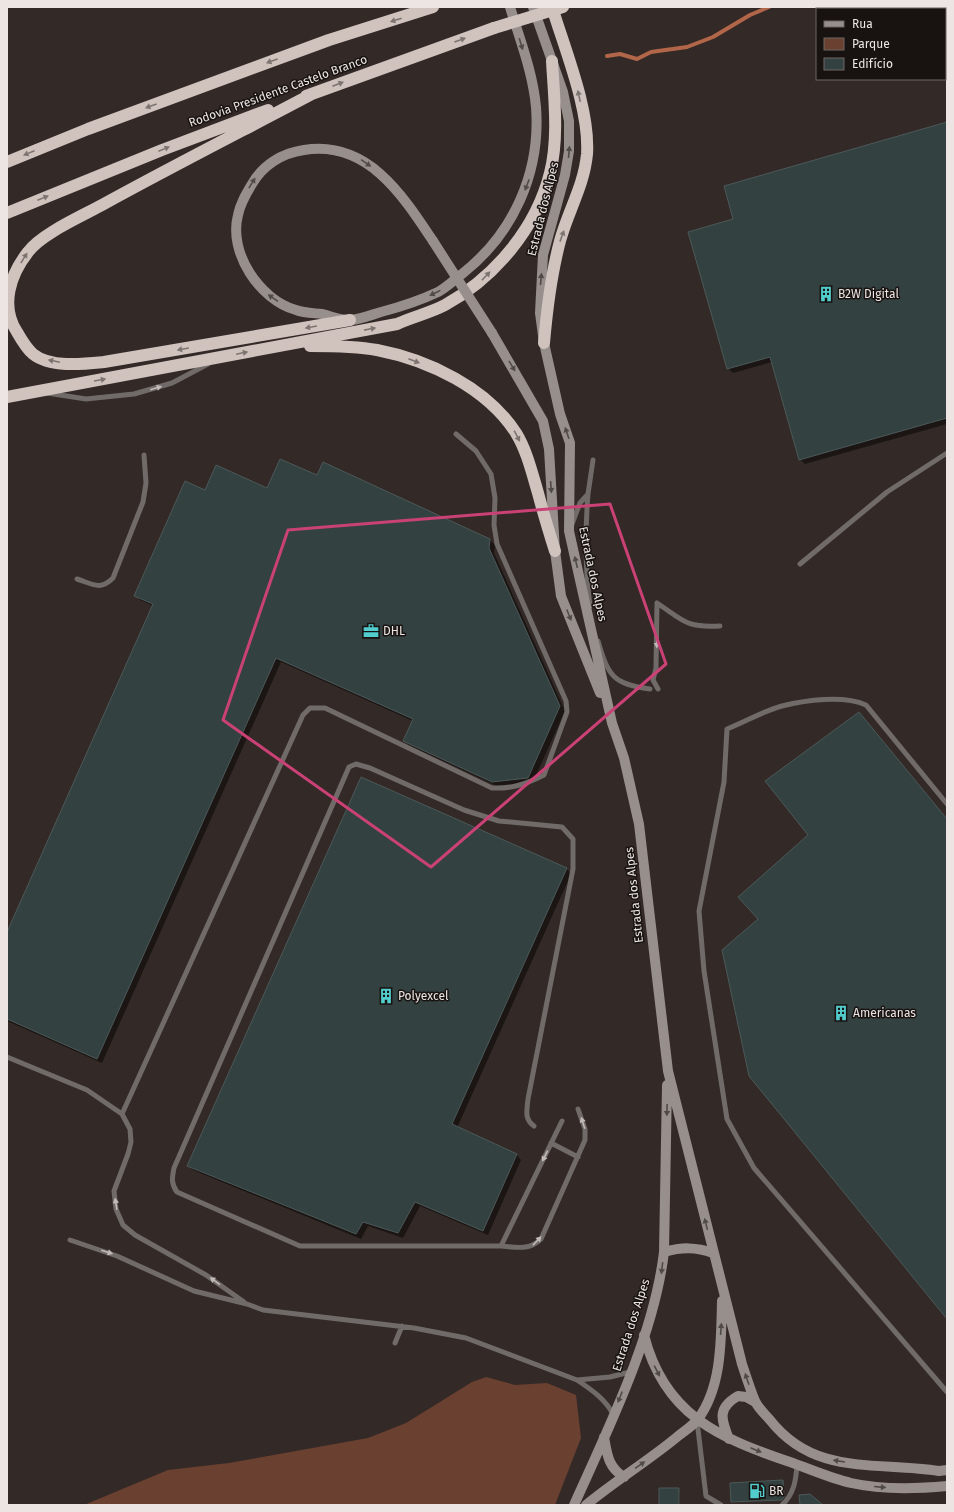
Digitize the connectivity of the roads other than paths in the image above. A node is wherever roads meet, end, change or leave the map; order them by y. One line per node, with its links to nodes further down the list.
1 (432, 7): 8 (highway, one-way to 8)
2 (510, 7): 10 (main road, one-way to 10)
3 (533, 7): 6 (main road, Estrada dos Alpes)
4 (552, 7): 11 (highway, one-way to 4)
5 (563, 7): 7 (highway, Rodovia Presidente Castelo Branco, one-way to 5, bridge)
6 (552, 61): 11 (main road, Estrada dos Alpes, one-way to 6); 12 (highway, one-way to 6)
7 (312, 94): 9 (highway, Rodovia Presidente Castelo Branco, one-way to 7); 10 (highway, one-way to 7)
8 (7, 162)
9 (7, 213)
10 (350, 320): 22 (main road, one-way to 22, bridge)
11 (544, 343): 21 (main road, Estrada dos Alpes, one-way to 11)
12 (279, 345): 13 (highway, one-way to 12); 22 (highway, one-way to 22)
13 (218, 358): 14 (highway, one-way to 13); 14 (lane, one-way to 13)
14 (34, 392): 15 (highway)
15 (7, 397)
16 (456, 434): 33 (lane)
17 (947, 453): 23 (lane)
18 (144, 455): 24 (lane)
19 (593, 460): 20 (lane)
20 (588, 494): 21 (lane); 26 (lane)
21 (569, 531): 28 (main road, Estrada dos Alpes, one-way to 21)
22 (555, 551): 28 (main road, one-way to 28)
23 (800, 564)
24 (77, 579)
25 (720, 626): 27 (lane, one-way to 27)
26 (650, 689)
27 (658, 689)
28 (612, 723): 31 (main road, Estrada dos Alpes)
29 (947, 804): 49 (lane)
30 (7, 1056): 33 (lane)
31 (668, 1071): 40 (main road, Estrada dos Alpes, one-way to 40); 41 (main road, Estrada dos Alpes, one-way to 31)
32 (578, 1109): 37 (lane, one-way to 32)
33 (122, 1114): 43 (lane, one-way to 33)
34 (562, 1121): 36 (lane)
35 (534, 1126): 39 (lane)
36 (551, 1143): 37 (lane); 39 (lane, one-way to 39)
37 (578, 1157): 39 (lane, one-way to 37)
38 (70, 1240): 43 (lane, one-way to 43)
39 (501, 1246)
40 (664, 1252): 41 (main road); 45 (main road, Estrada dos Alpes, one-way to 45)
41 (713, 1253): 42 (main road, Estrada dos Alpes)
42 (722, 1289): 50 (main road, Estrada dos Alpes, one-way to 42); 52 (main road, one-way to 42)
43 (247, 1304): 44 (lane)
44 (402, 1326): 46 (lane); 48 (lane)
45 (644, 1335): 47 (main road, Estrada dos Alpes); 52 (main road, one-way to 52)
46 (396, 1343)
47 (630, 1372): 48 (lane); 51 (main road, Estrada dos Alpes, one-way to 51)
48 (578, 1380): 51 (lane)
49 (947, 1392)
50 (755, 1402): 54 (main road); 56 (main road, one-way to 50)
51 (613, 1414): 53 (main road, Estrada dos Alpes)
52 (697, 1420): 54 (main road); 57 (main road, one-way to 52); 61 (lane)
53 (604, 1437): 57 (main road); 59 (main road, Estrada dos Alpes)
54 (730, 1439): 55 (main road, one-way to 55)
55 (797, 1464): 58 (main road, one-way to 58); 62 (lane)
56 (947, 1470)
57 (624, 1477): 60 (main road)
58 (947, 1486)
59 (574, 1505)
60 (586, 1505)
61 (720, 1505)
62 (782, 1505)

